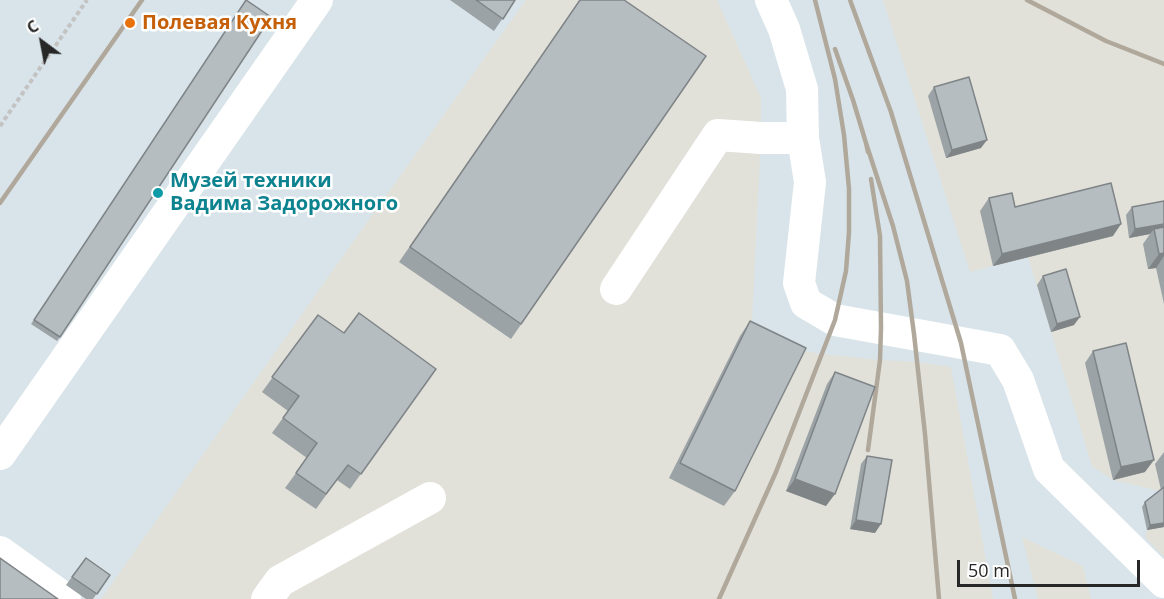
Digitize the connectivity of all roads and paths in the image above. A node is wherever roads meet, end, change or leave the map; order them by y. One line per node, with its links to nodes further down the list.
1 (87, 0): 4 (path)
2 (317, 0): 7 (lane)
3 (771, 0): 5 (lane)
4 (0, 126)
5 (803, 138): 6 (lane); 10 (lane)
6 (616, 289)
7 (0, 454)
8 (430, 498): 12 (lane)
9 (0, 552): 11 (lane)
10 (1164, 582)
11 (65, 599)
12 (267, 599)

